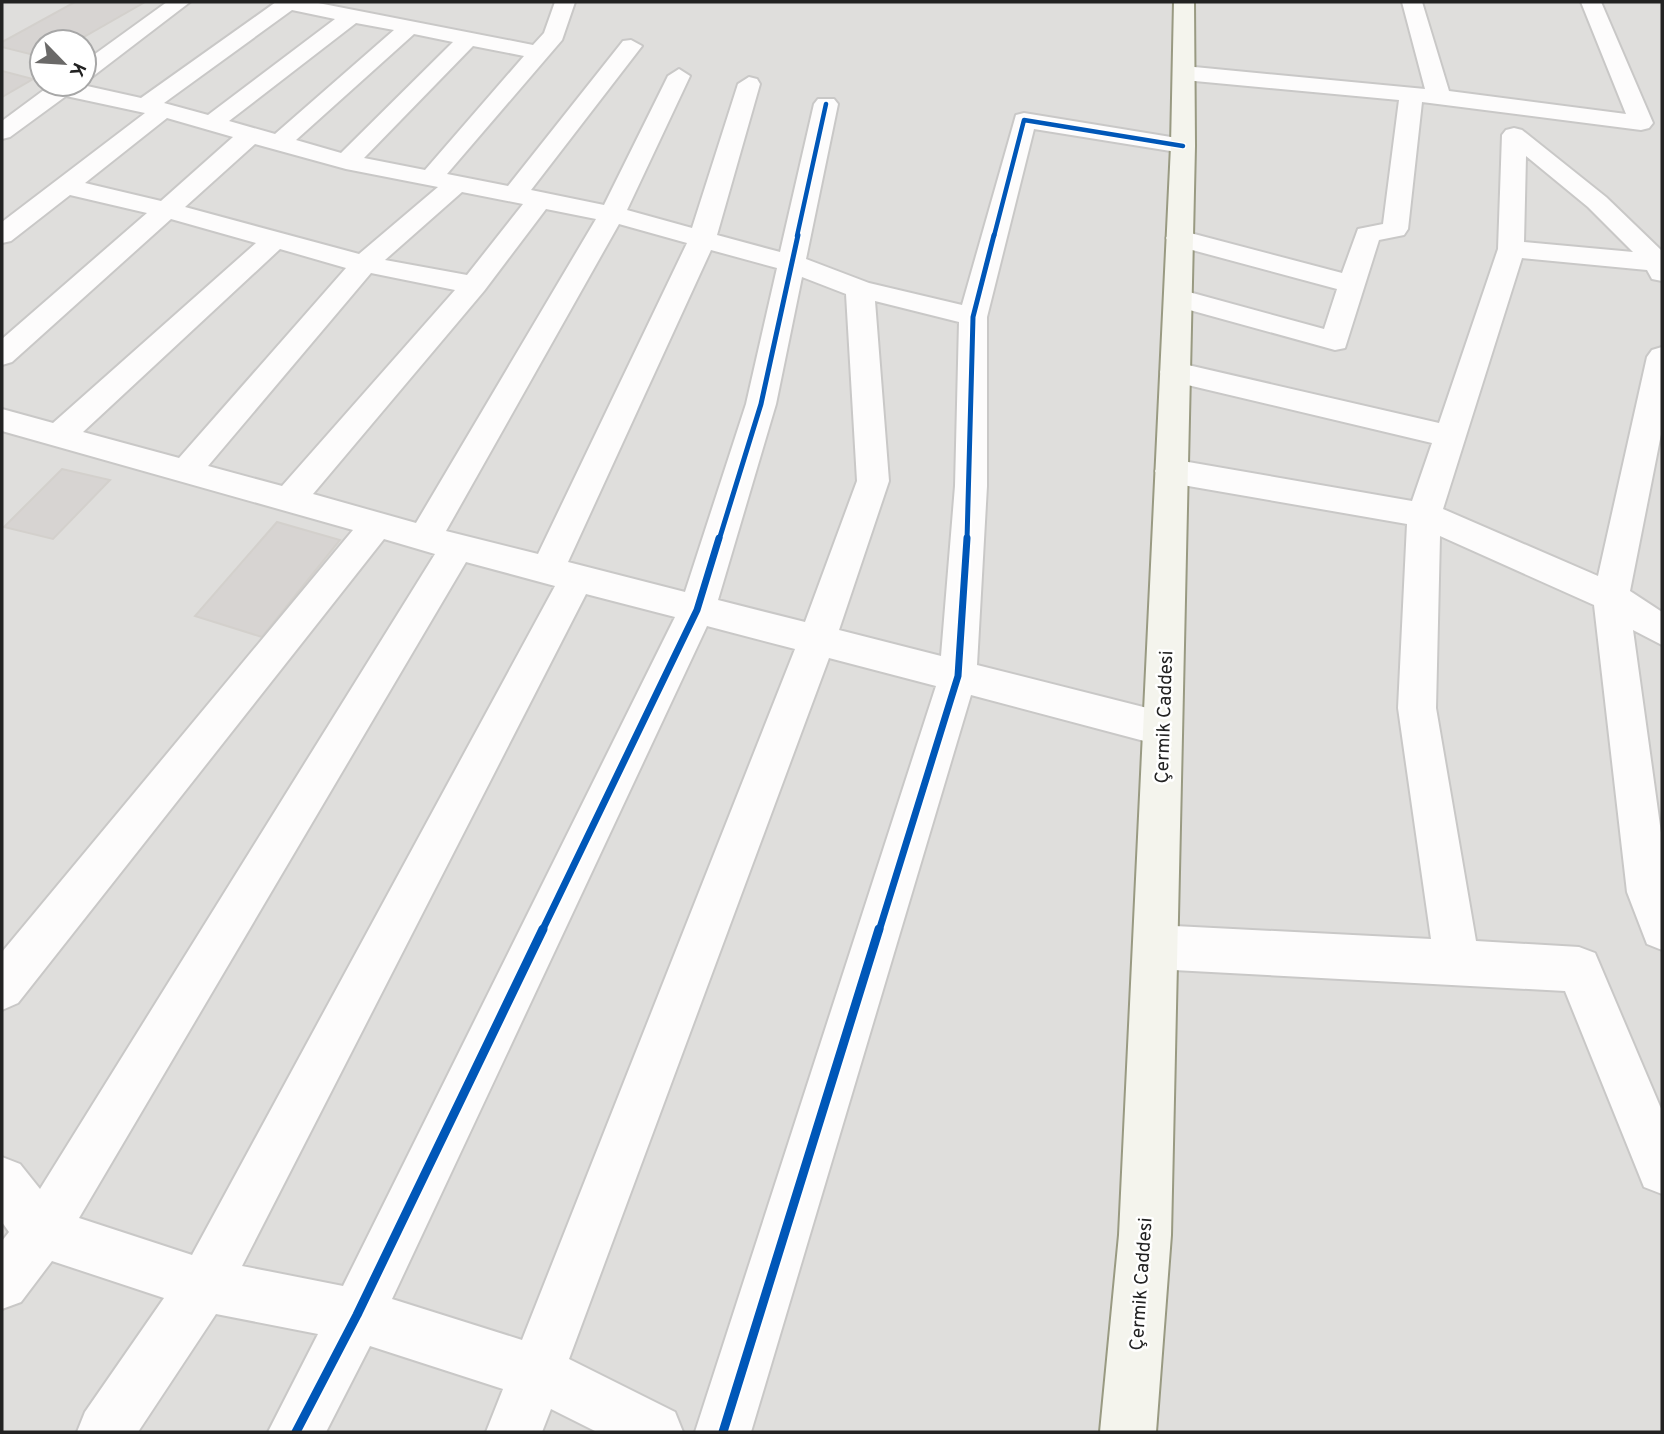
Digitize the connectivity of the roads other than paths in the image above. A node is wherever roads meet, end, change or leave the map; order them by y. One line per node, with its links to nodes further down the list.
1 (180, 2): 11 (street)
2 (565, 2): 10 (street)
3 (1184, 2): 12 (main road, Çermik Caddesi)
4 (1412, 2): 17 (street)
5 (1591, 2): 23 (street)
6 (352, 16): 7 (street); 21 (street); 22 (street)
7 (410, 27): 8 (street); 28 (street)
8 (468, 39): 10 (street); 30 (street)
9 (631, 46): 33 (street)
10 (539, 53): 31 (street)
11 (98, 62)
12 (1184, 73): 16 (street); 29 (main road, Çermik Caddesi)
13 (679, 76): 35 (street)
14 (749, 84): 39 (street)
15 (98, 94): 21 (street)
16 (1411, 94): 17 (street); 44 (street)
17 (1439, 97): 19 (street)
18 (48, 98): 24 (street)
19 (1498, 103): 23 (street); 26 (street)
20 (826, 104): 42 (street)
21 (154, 108): 22 (street); 32 (street)
22 (211, 124): 25 (street)
23 (1652, 125): 27 (street)
24 (2, 132)
25 (250, 135): 28 (street); 34 (street)
26 (1514, 135): 40 (street); 43 (street)
27 (1662, 139)
28 (278, 144): 30 (street)
29 (1183, 146): 37 (main road, Çermik Caddesi); 48 (street)
30 (346, 162): 31 (street)
31 (445, 181): 33 (street); 41 (street)
32 (65, 186): 34 (street); 36 (street)
33 (527, 196): 35 (street); 45 (street)
34 (164, 209): 38 (street); 49 (street)
35 (612, 214): 39 (street); 60 (street)
36 (2, 236)
37 (1179, 238): 44 (street); 47 (main road, Çermik Caddesi)
38 (275, 240): 41 (street); 53 (street)
39 (702, 240): 42 (street); 61 (street)
40 (1511, 249): 43 (street); 54 (street)
41 (364, 264): 45 (street); 56 (street)
42 (793, 264): 46 (street); 63 (street)
43 (1661, 266)
44 (1352, 284): 47 (street)
45 (474, 285): 57 (street)
46 (860, 289): 48 (street); 65 (street)
47 (1178, 298): 51 (main road, Çermik Caddesi)
48 (973, 317): 66 (street)
49 (2, 355)
50 (1662, 358): 62 (street)
51 (1175, 372): 54 (street); 55 (main road, Çermik Caddesi)
52 (2, 419): 53 (street)
53 (59, 436): 56 (street)
54 (1448, 436): 58 (street)
55 (1171, 471): 58 (street); 67 (main road, Çermik Caddesi)
56 (184, 472): 57 (street)
57 (288, 502): 59 (street)
58 (1424, 515): 62 (street); 70 (street)
59 (376, 526): 60 (street); 71 (street)
60 (441, 543): 61 (street); 74 (street)
61 (562, 575): 63 (street); 76 (street)
62 (1611, 597): 64 (street); 68 (street)
63 (697, 610): 65 (street); 77 (street)
64 (1662, 630)
65 (817, 640): 66 (street); 78 (street)
66 (957, 676): 67 (street); 83 (street)
67 (1163, 729): 69 (main road, Çermik Caddesi)
68 (1662, 929)
69 (1155, 947): 70 (street); 84 (main road, Çermik Caddesi)
70 (1457, 963): 72 (street)
71 (2, 987)
72 (1662, 1169)
73 (2, 1182): 74 (street)
74 (42, 1231): 75 (street); 76 (street)
75 (2, 1283)
76 (204, 1285): 77 (street); 79 (street)
77 (357, 1315): 78 (street); 80 (street)
78 (539, 1373): 81 (street); 82 (street)
79 (105, 1432)
80 (296, 1432)
81 (514, 1432)
82 (655, 1432)
83 (723, 1432)
84 (1128, 1432)

